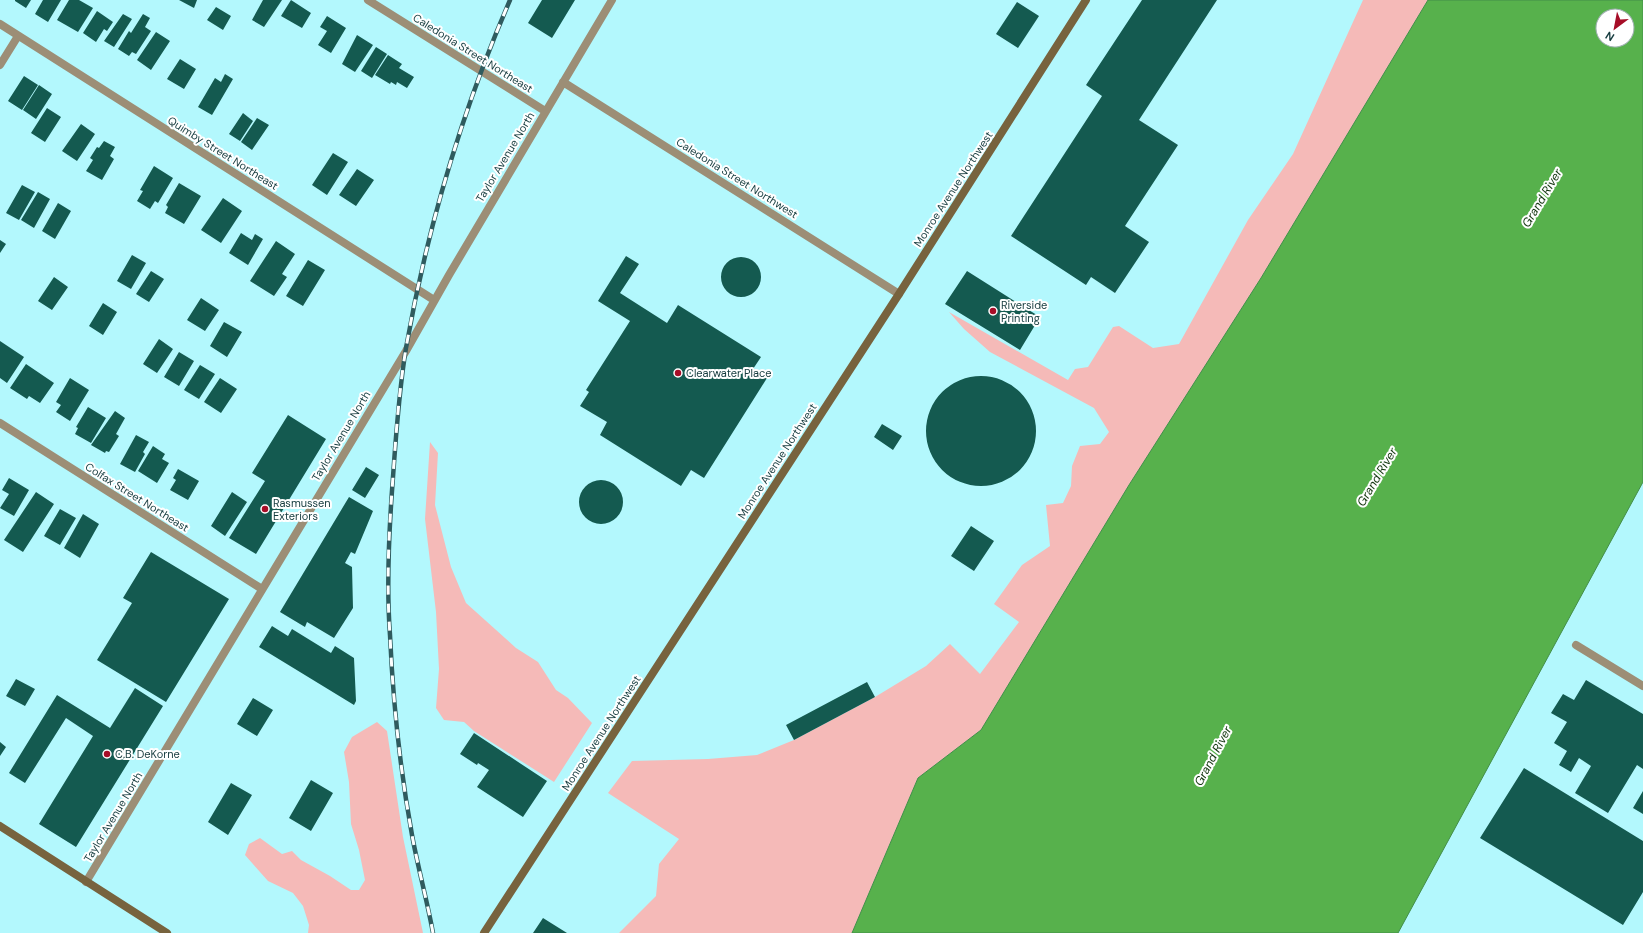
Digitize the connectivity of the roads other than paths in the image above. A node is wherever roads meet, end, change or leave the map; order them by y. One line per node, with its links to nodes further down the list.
1 (368, 0): 8 (street, Caledonia Street Northeast)
2 (612, 0): 7 (street, Taylor Avenue North)
3 (1086, 0): 9 (main road, Monroe Avenue Northwest)
4 (0, 24): 5 (street, Quimby Street Northeast)
5 (18, 36): 6 (street); 10 (street, Quimby Street Northeast)
6 (0, 65)
7 (563, 82): 8 (street, Taylor Avenue North); 9 (street, Caledonia Street Northwest)
8 (545, 111): 10 (street, Taylor Avenue North)
9 (899, 294): 18 (main road, Monroe Avenue Northwest)
10 (434, 300): 12 (street, Taylor Avenue North)
11 (0, 424): 12 (street, Colfax Street Northeast)
12 (262, 589): 16 (street, Taylor Avenue North)
13 (1576, 645): 14 (street)
14 (1643, 686)
15 (0, 826): 16 (main road)
16 (86, 882): 17 (main road)
17 (167, 933)
18 (484, 933)

